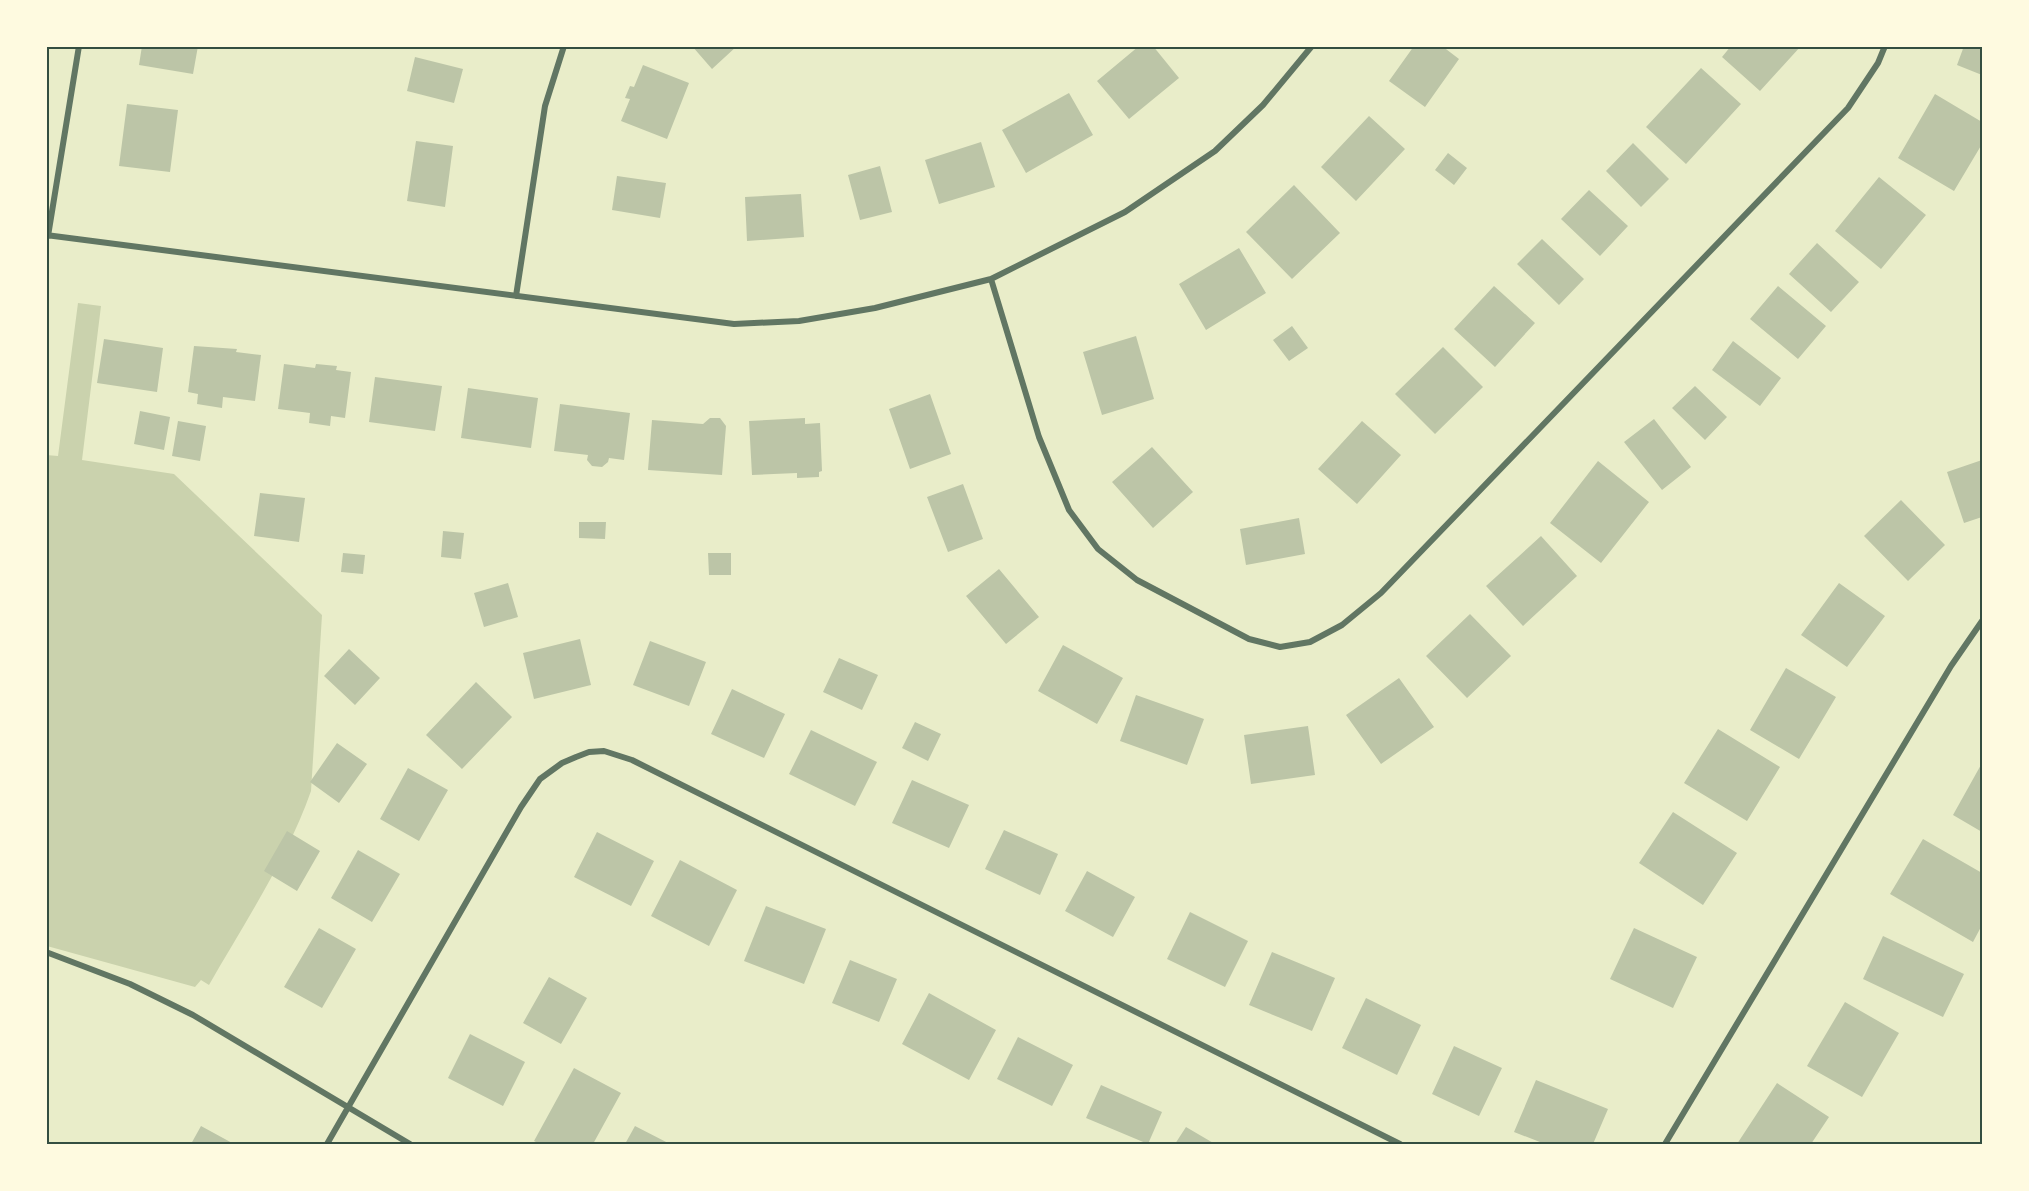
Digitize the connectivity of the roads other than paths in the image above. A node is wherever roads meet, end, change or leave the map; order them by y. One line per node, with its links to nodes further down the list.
1 (79, 46): 5 (street)
2 (564, 46): 7 (street)
3 (1312, 46): 6 (street)
4 (1885, 46): 6 (street)
5 (47, 235): 7 (street)
6 (991, 279): 7 (street)
7 (516, 296)
8 (1983, 621): 14 (street)
9 (46, 952): 10 (street)
10 (347, 1108): 11 (street); 12 (street); 13 (street)
11 (327, 1144)
12 (410, 1144)
13 (1400, 1144)
14 (1665, 1144)

